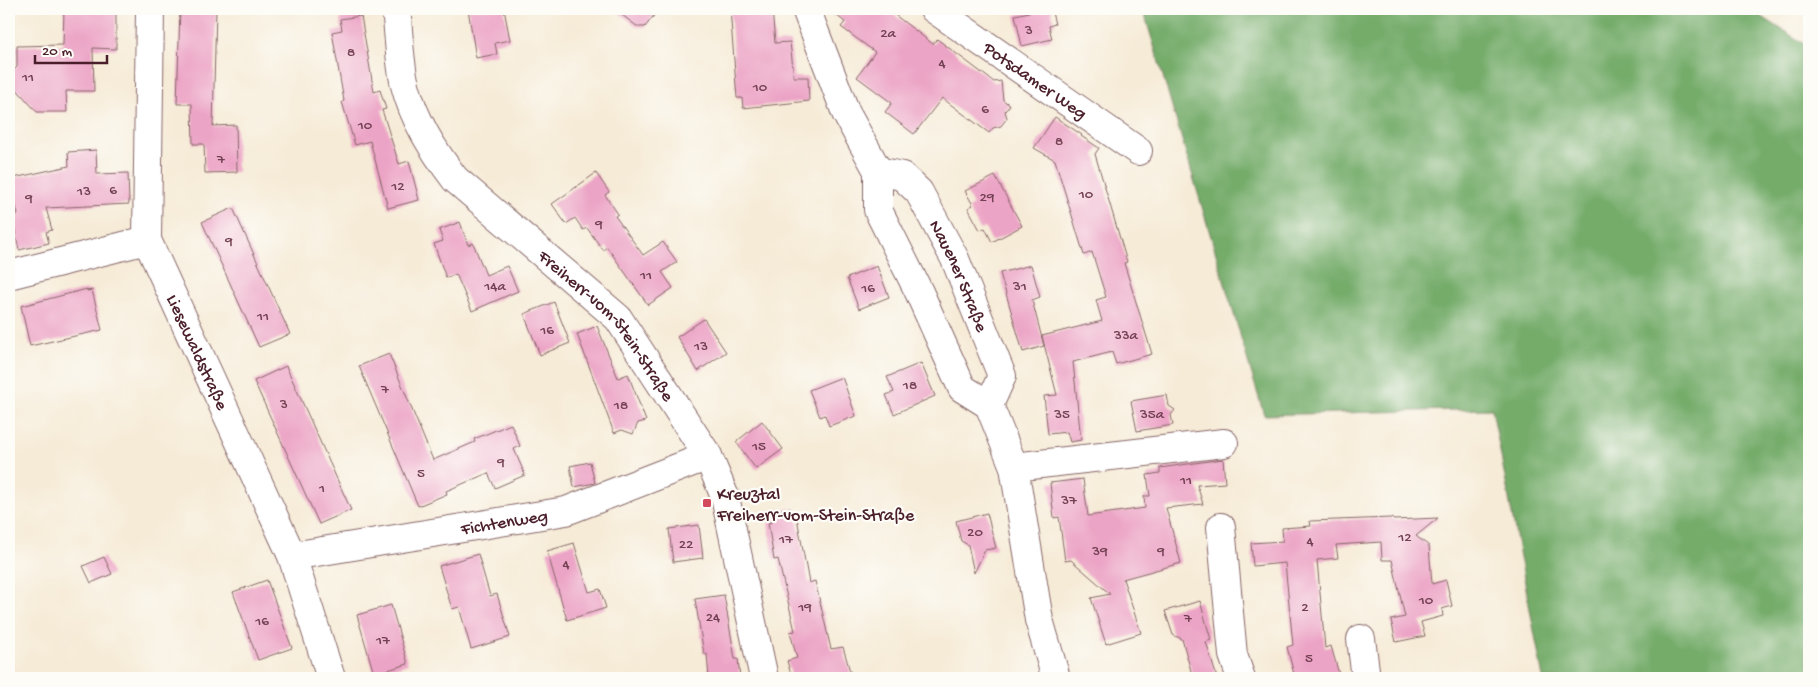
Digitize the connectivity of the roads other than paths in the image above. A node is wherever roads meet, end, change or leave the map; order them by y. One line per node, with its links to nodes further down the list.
1 (150, 9): 7 (street, Liesewaldstraße)
2 (396, 9): 11 (street, Freiherr-vom-Stein-Straße)
3 (806, 9): 6 (street)
4 (934, 9): 5 (street, Potsdamer Weg)
5 (1138, 151)
6 (878, 171): 9 (street); 9 (street, Nauener Straße)
7 (147, 240): 8 (street); 14 (street, Liesewaldstraße)
8 (9, 275)
9 (989, 405): 12 (street)
10 (1224, 443): 12 (street)
11 (708, 456): 14 (street, Fichtenweg); 17 (street, Freiherr-vom-Stein-Straße)
12 (1014, 467): 18 (street)
13 (1221, 526): 19 (street)
14 (292, 556): 16 (street, Liesewaldstraße)
15 (1361, 639): 20 (street)
16 (331, 678)
17 (764, 678)
18 (1056, 678)
19 (1241, 678)
20 (1366, 678)

